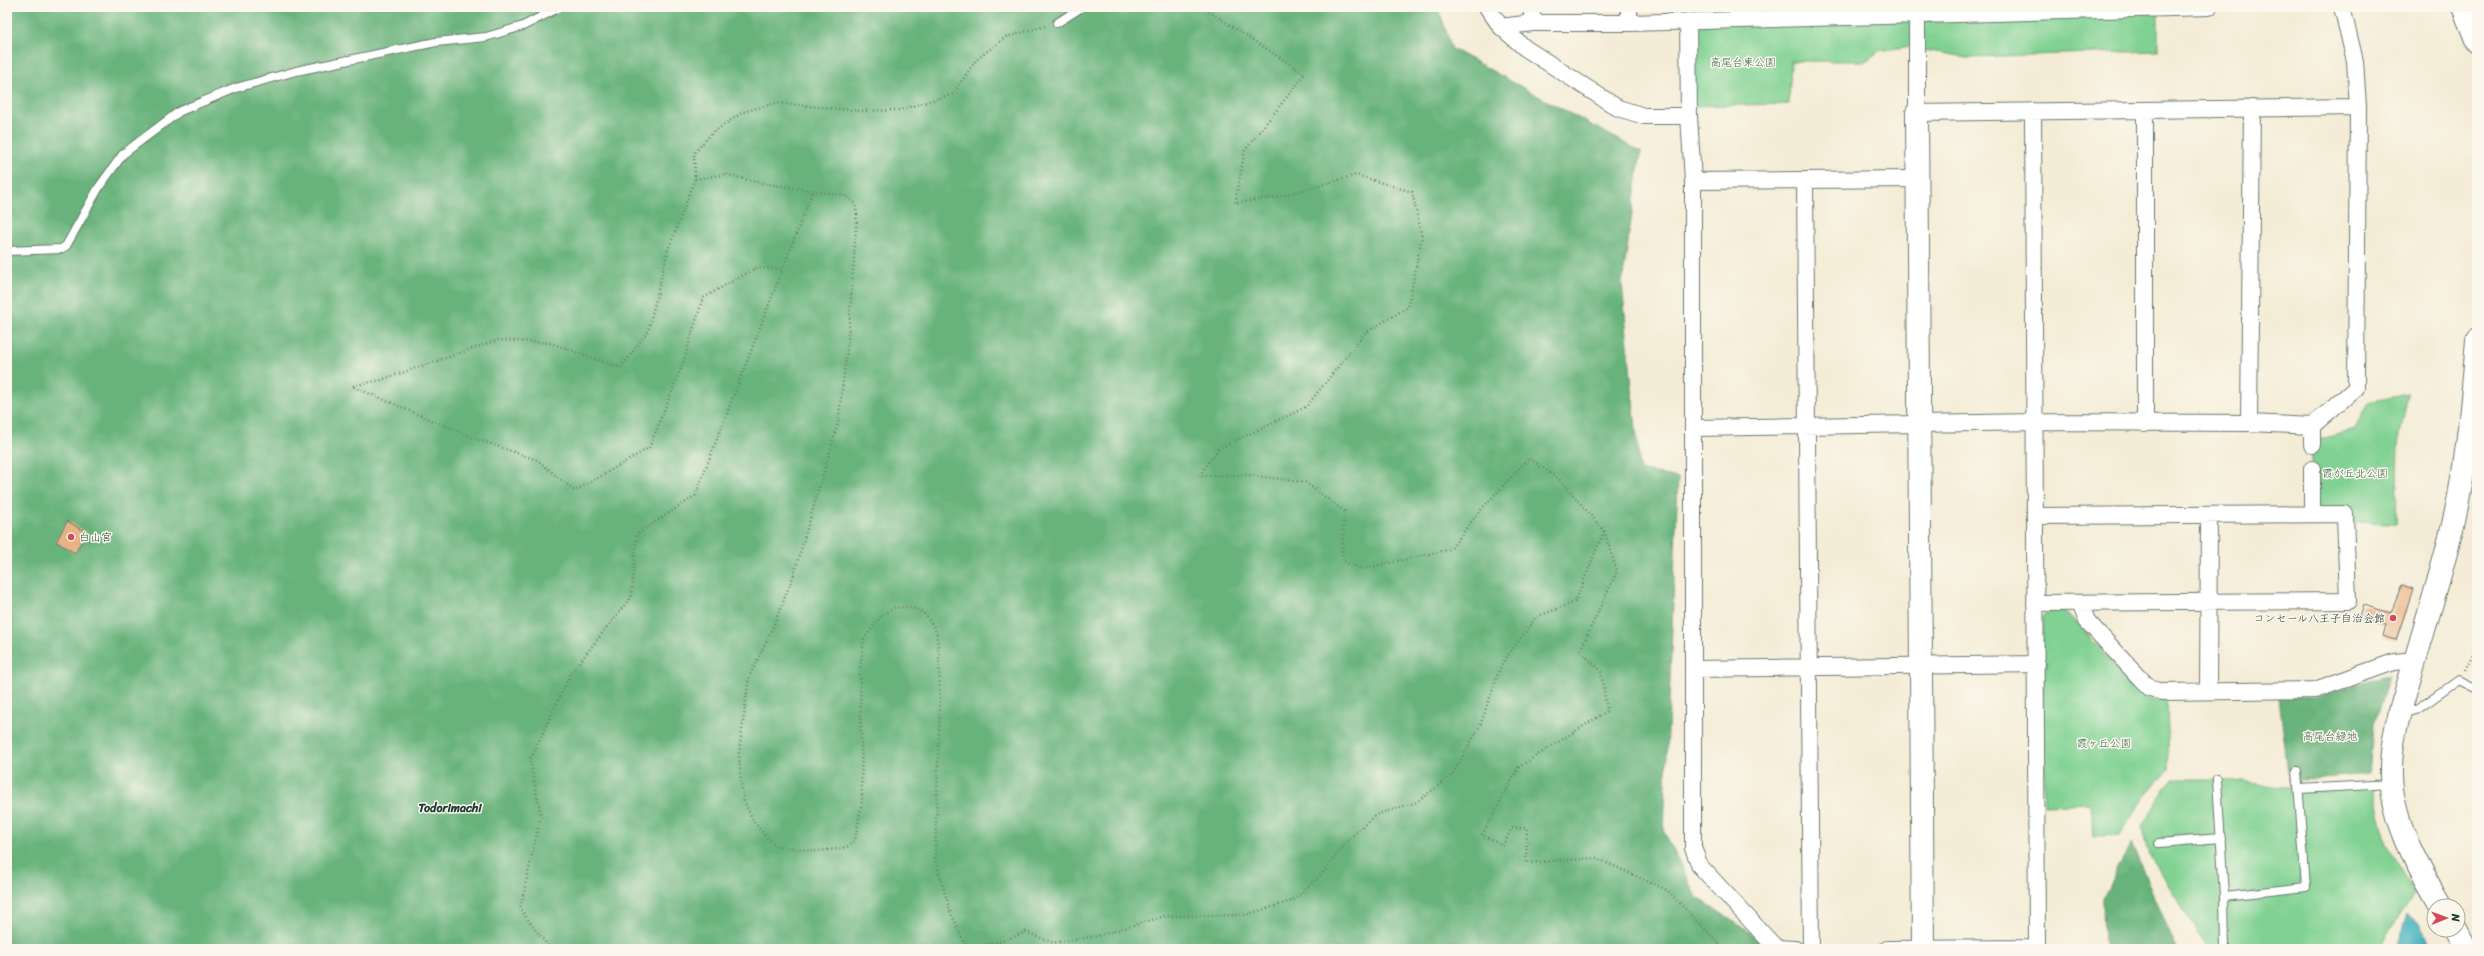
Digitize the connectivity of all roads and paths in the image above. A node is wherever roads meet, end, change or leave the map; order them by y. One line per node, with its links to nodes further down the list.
1 (560, 7): 32 (lane)
2 (1082, 7): 17 (lane)
3 (1202, 7): 47 (path)
4 (1487, 7): 19 (street)
5 (1532, 7): 18 (street)
6 (2206, 7): 7 (street); 10 (street)
7 (2209, 7)
8 (2342, 7): 21 (street)
9 (2463, 7): 20 (street)
10 (2111, 8): 11 (street)
11 (2014, 10): 12 (street)
12 (1918, 11): 13 (street); 25 (street)
13 (1818, 12): 14 (street)
14 (1723, 14): 16 (street)
15 (1629, 15): 16 (street); 18 (street)
16 (1688, 21): 26 (street)
17 (1057, 23): 27 (path)
18 (1532, 23): 19 (street)
19 (1501, 27): 26 (street)
20 (2477, 42)
21 (2358, 107): 22 (street); 40 (street)
22 (2252, 108): 23 (street); 37 (street)
23 (2145, 110): 24 (street); 38 (street)
24 (2033, 111): 25 (street); 35 (street)
25 (1917, 113): 28 (street)
26 (1689, 116): 30 (street)
27 (695, 179): 31 (path); 33 (path)
28 (1917, 179): 29 (street); 36 (street)
29 (1805, 180): 30 (street); 39 (street)
30 (1693, 181): 41 (street)
31 (813, 190): 33 (path); 72 (path)
32 (7, 251)
33 (783, 269): 71 (path)
34 (2477, 340): 52 (street)
35 (2035, 422): 36 (street); 38 (street); 46 (street)
36 (1920, 423): 39 (street); 54 (street)
37 (2249, 423): 38 (street); 40 (street)
38 (2145, 424)
39 (1806, 425): 41 (street); 55 (street)
40 (2312, 426): 42 (street)
41 (1693, 428): 56 (street)
42 (2312, 445)
43 (2312, 469): 44 (street)
44 (2312, 514): 45 (street); 50 (street)
45 (2209, 515): 46 (street); 50 (street)
46 (2035, 516): 48 (street)
47 (1604, 531): 73 (path); 76 (path)
48 (2035, 603): 49 (street); 53 (street)
49 (2080, 603): 50 (street); 58 (street)
50 (2209, 603): 58 (street)
51 (2477, 645): 57 (path)
52 (2415, 660): 58 (street); 60 (street)
53 (2037, 664): 54 (street); 70 (street)
54 (1923, 666): 55 (street); 80 (street)
55 (1807, 667): 56 (street); 78 (street)
56 (1694, 669): 77 (street)
57 (2459, 680): 59 (lane); 60 (lane)
58 (2208, 690)
59 (2477, 690)
60 (2399, 715): 63 (street)
61 (2297, 771): 64 (lane)
62 (2217, 779): 65 (lane)
63 (2392, 784): 64 (lane); 68 (street)
64 (2299, 790): 67 (lane)
65 (2221, 838): 66 (lane); 67 (lane)
66 (2159, 843)
67 (2224, 896): 81 (lane)
68 (2436, 898)
69 (2459, 938): 82 (street)
70 (2037, 948): 80 (street)
71 (550, 949)
72 (965, 949)
73 (968, 949)
74 (1604, 949): 75 (path)
75 (1614, 949)
76 (1724, 949)
77 (1794, 949)
78 (1811, 949)
79 (1887, 949): 80 (street)
80 (1923, 949)
81 (2225, 949)
82 (2465, 949)

